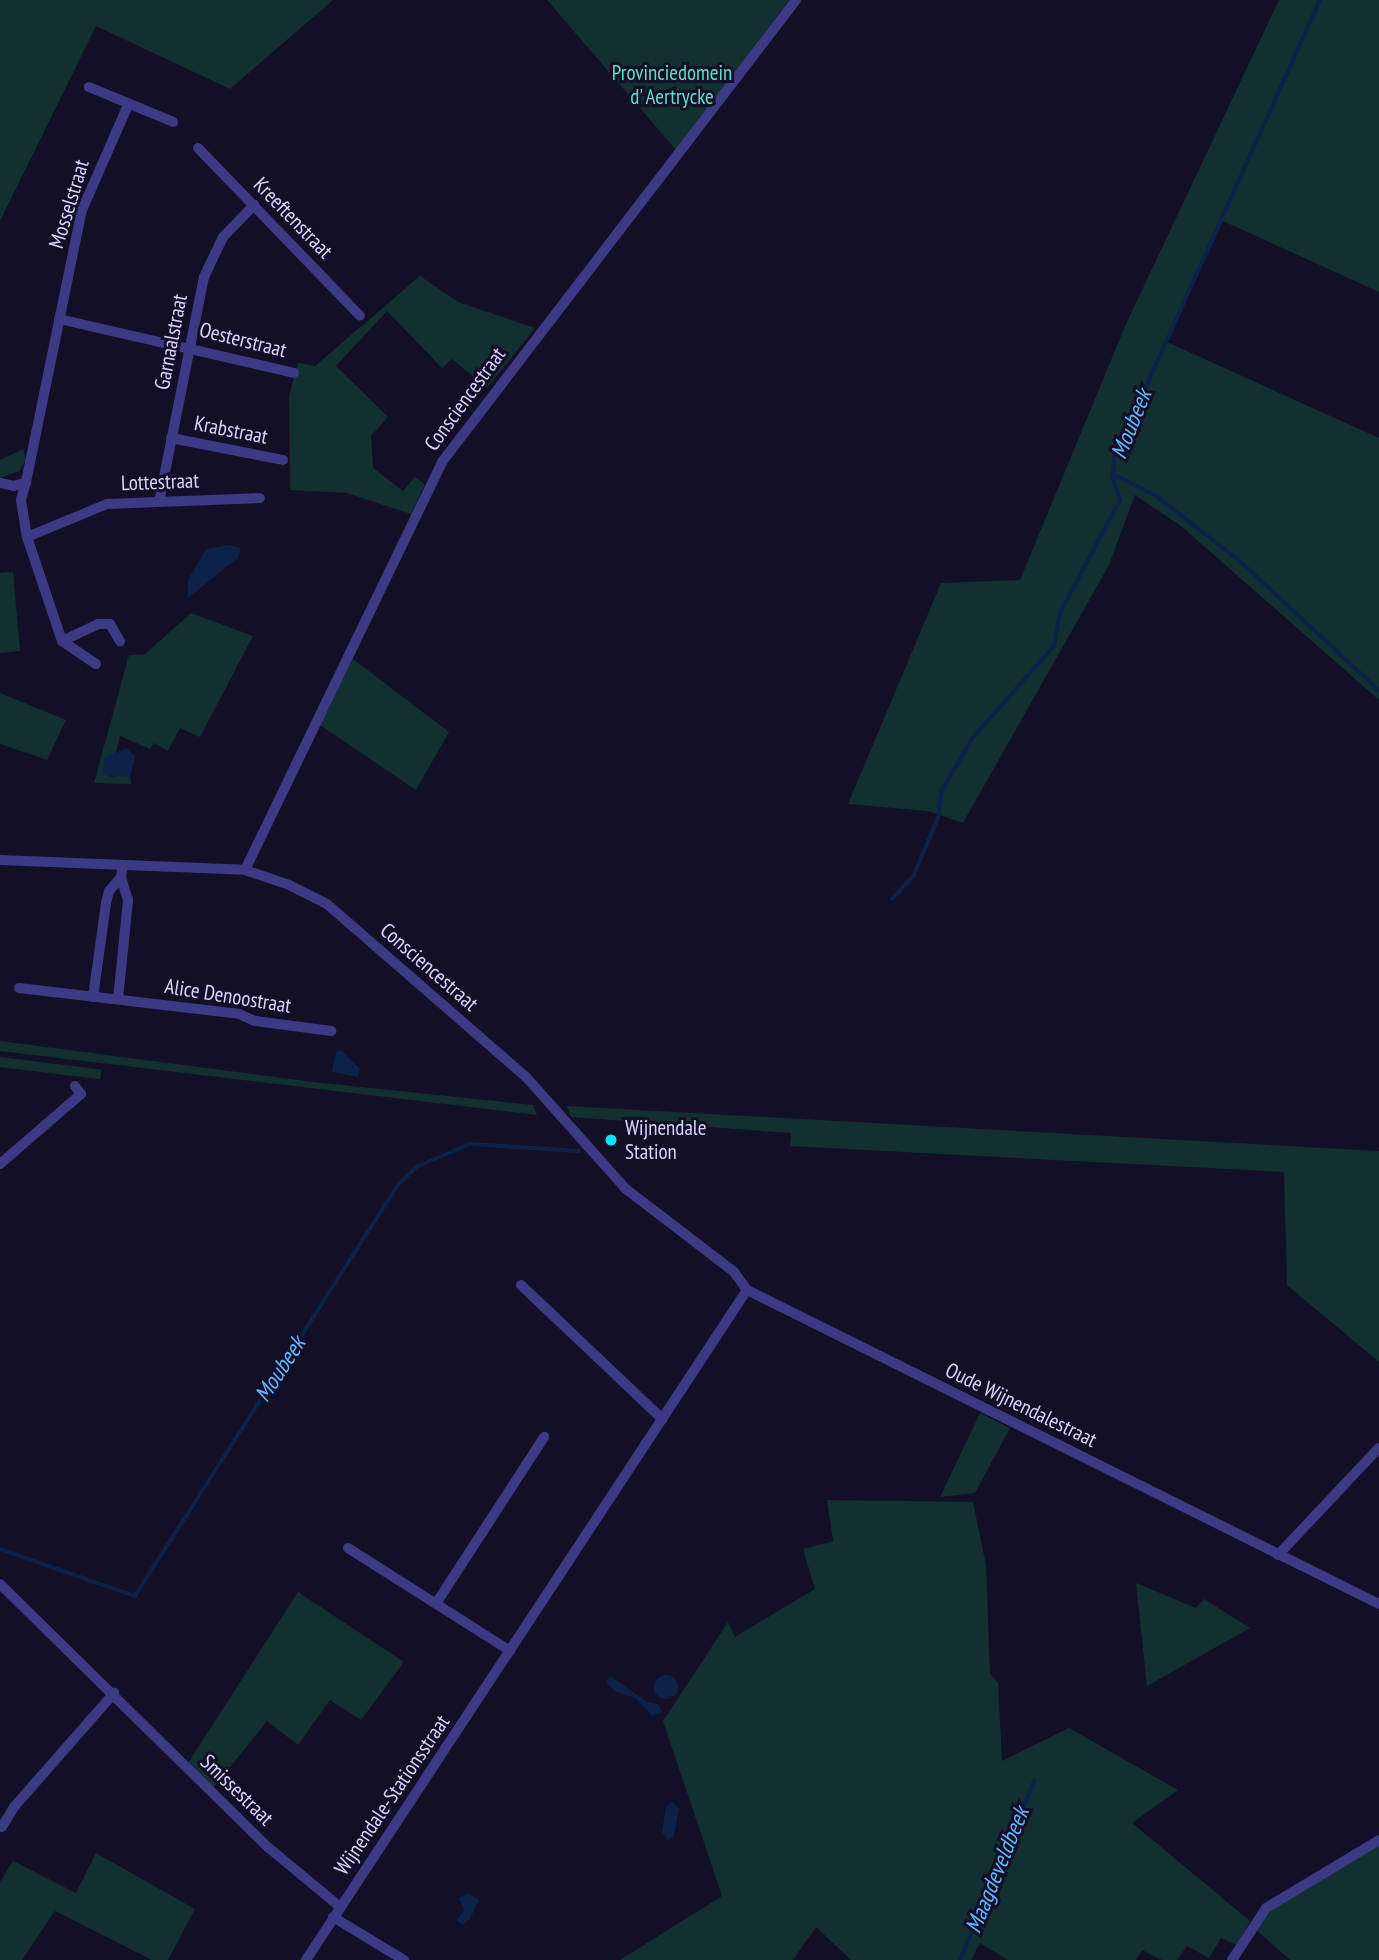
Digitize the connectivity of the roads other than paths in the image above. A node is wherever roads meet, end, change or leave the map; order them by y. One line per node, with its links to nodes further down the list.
1 (796, 0): 23 (street, Consciencestraat)
2 (89, 88): 3 (street)
3 (128, 105): 4 (street); 8 (street, Mosselstraat)
4 (173, 122)
5 (198, 148): 6 (street, Kreeftenstraat)
6 (254, 205): 7 (street, Kreeftenstraat); 9 (street, Garnaalstraat)
7 (360, 316)
8 (59, 319): 9 (street, Oesterstraat); 13 (street, Mosselstraat)
9 (189, 346): 10 (street, Oesterstraat); 11 (street, Garnaalstraat)
10 (294, 373)
11 (172, 439): 12 (street, Krabstraat); 16 (street, Garnaalstraat)
12 (283, 460)
13 (26, 482): 14 (street); 17 (street, Mosselstraat)
14 (0, 483)
15 (260, 498): 16 (street, Lottestraat)
16 (159, 502): 17 (street, Lottestraat)
17 (27, 537): 18 (street, Mosselstraat)
18 (62, 641): 19 (street); 20 (street)
19 (120, 641)
20 (96, 663)
21 (0, 860): 22 (street, Consciencestraat)
22 (123, 865): 23 (street, Consciencestraat); 24 (street)
23 (245, 870): 32 (street, Consciencestraat)
24 (121, 877): 26 (street); 27 (street)
25 (19, 988): 26 (street, Alice Denoostraat)
26 (93, 996): 27 (street, Alice Denoostraat)
27 (118, 999): 28 (street, Alice Denoostraat)
28 (331, 1031)
29 (75, 1086): 30 (street)
30 (0, 1164)
31 (521, 1285): 33 (street)
32 (747, 1290): 33 (street, Wijnendale-Stationsstraat); 37 (street, Oude Wijnendalestraat)
33 (662, 1419): 41 (street, Wijnendale-Stationsstraat)
34 (544, 1437): 39 (street)
35 (1379, 1448): 37 (street)
36 (348, 1548): 39 (street)
37 (1278, 1555): 40 (street, Oude Wijnendalestraat)
38 (0, 1584): 42 (street, Smissestraat)
39 (437, 1602): 41 (street)
40 (1379, 1604)
41 (510, 1651): 45 (street, Wijnendale-Stationsstraat)
42 (114, 1693): 43 (street); 45 (street, Smissestraat)
43 (2, 1827)
44 (1379, 1840): 48 (street)
45 (337, 1912): 46 (street, Wijnendale-Stationsstraat); 47 (street, Smissestraat)
46 (306, 1960)
47 (404, 1960)
48 (1232, 1960)

